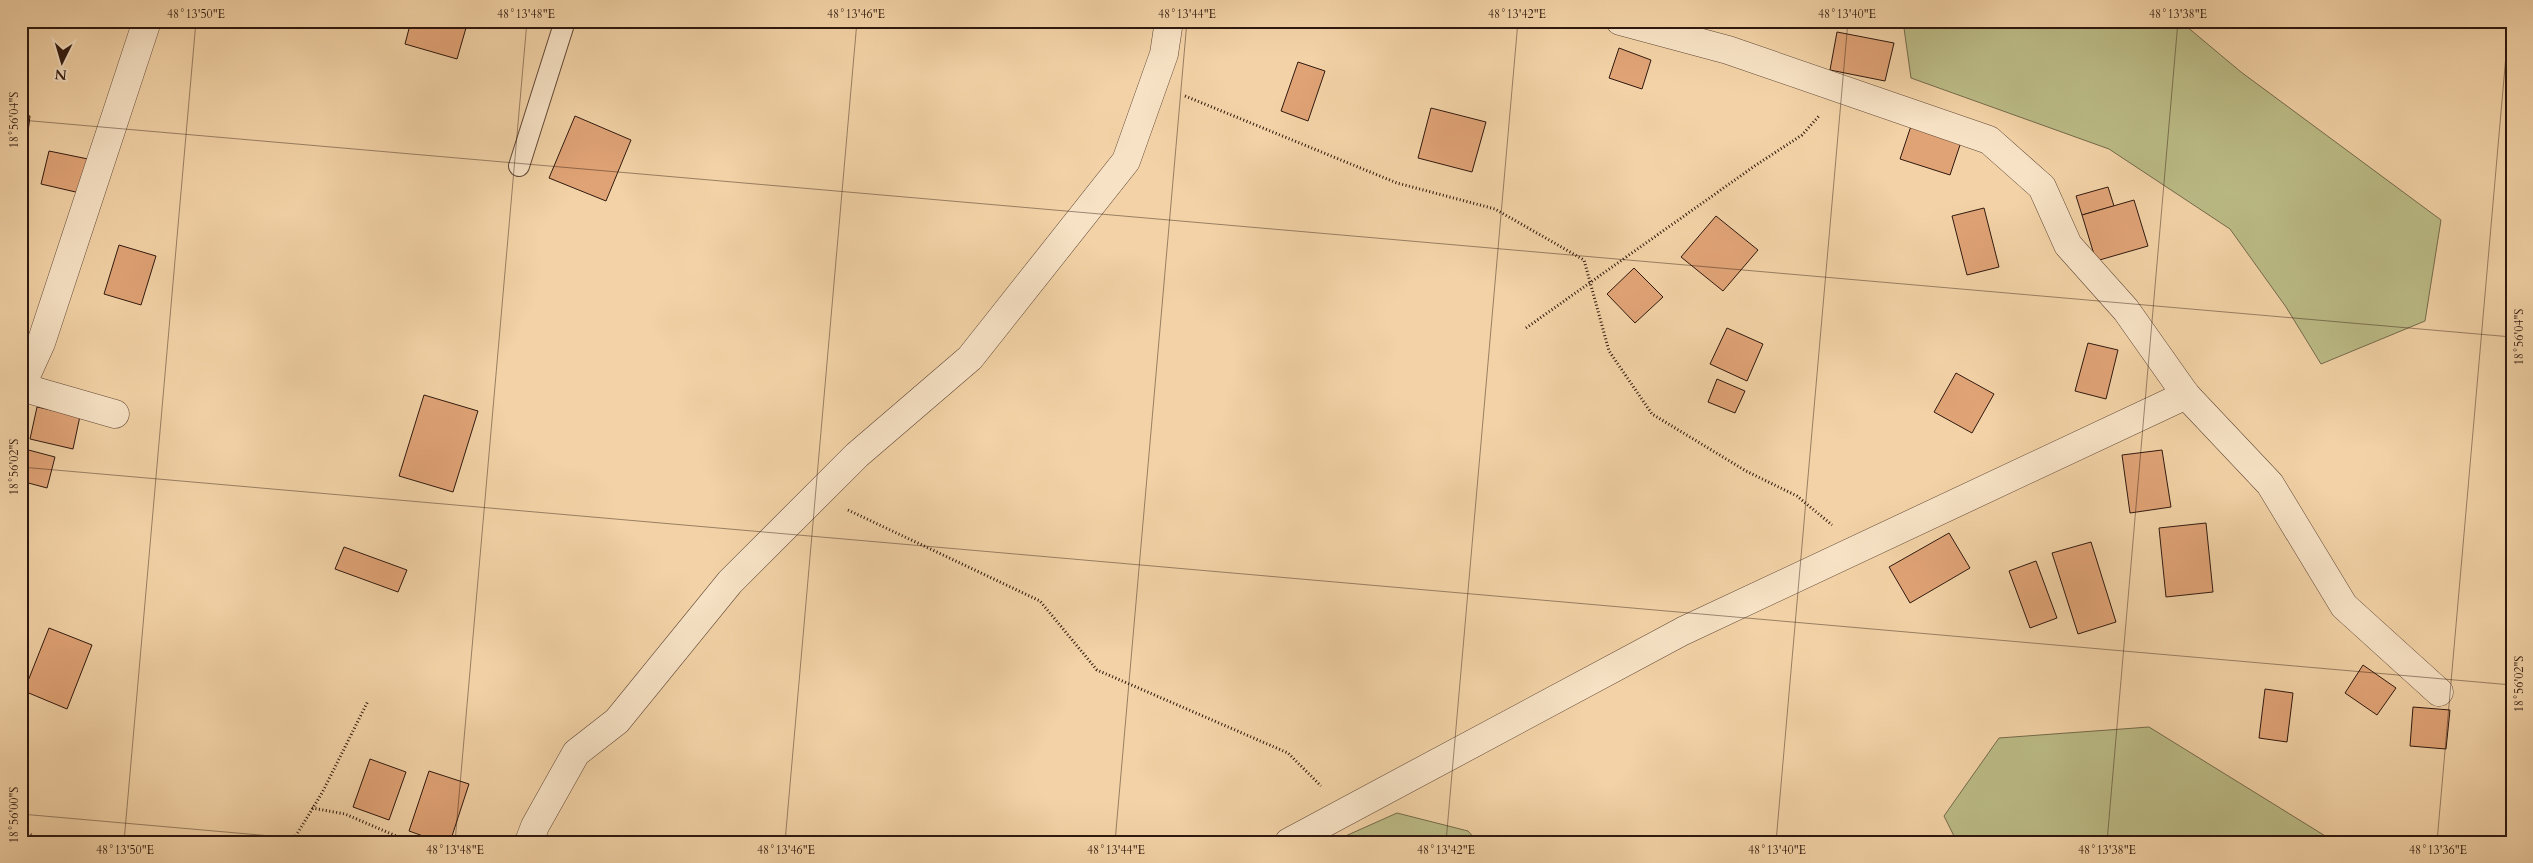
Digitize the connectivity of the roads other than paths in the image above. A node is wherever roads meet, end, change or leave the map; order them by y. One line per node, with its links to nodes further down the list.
1 (147, 21): 6 (street)
2 (565, 21): 5 (lane)
3 (1169, 21): 10 (street)
4 (1620, 21): 7 (street)
5 (519, 166)
6 (21, 387): 8 (street)
7 (2186, 396): 9 (street); 11 (street)
8 (115, 414)
9 (2439, 692)
10 (529, 842)
11 (1289, 842)

